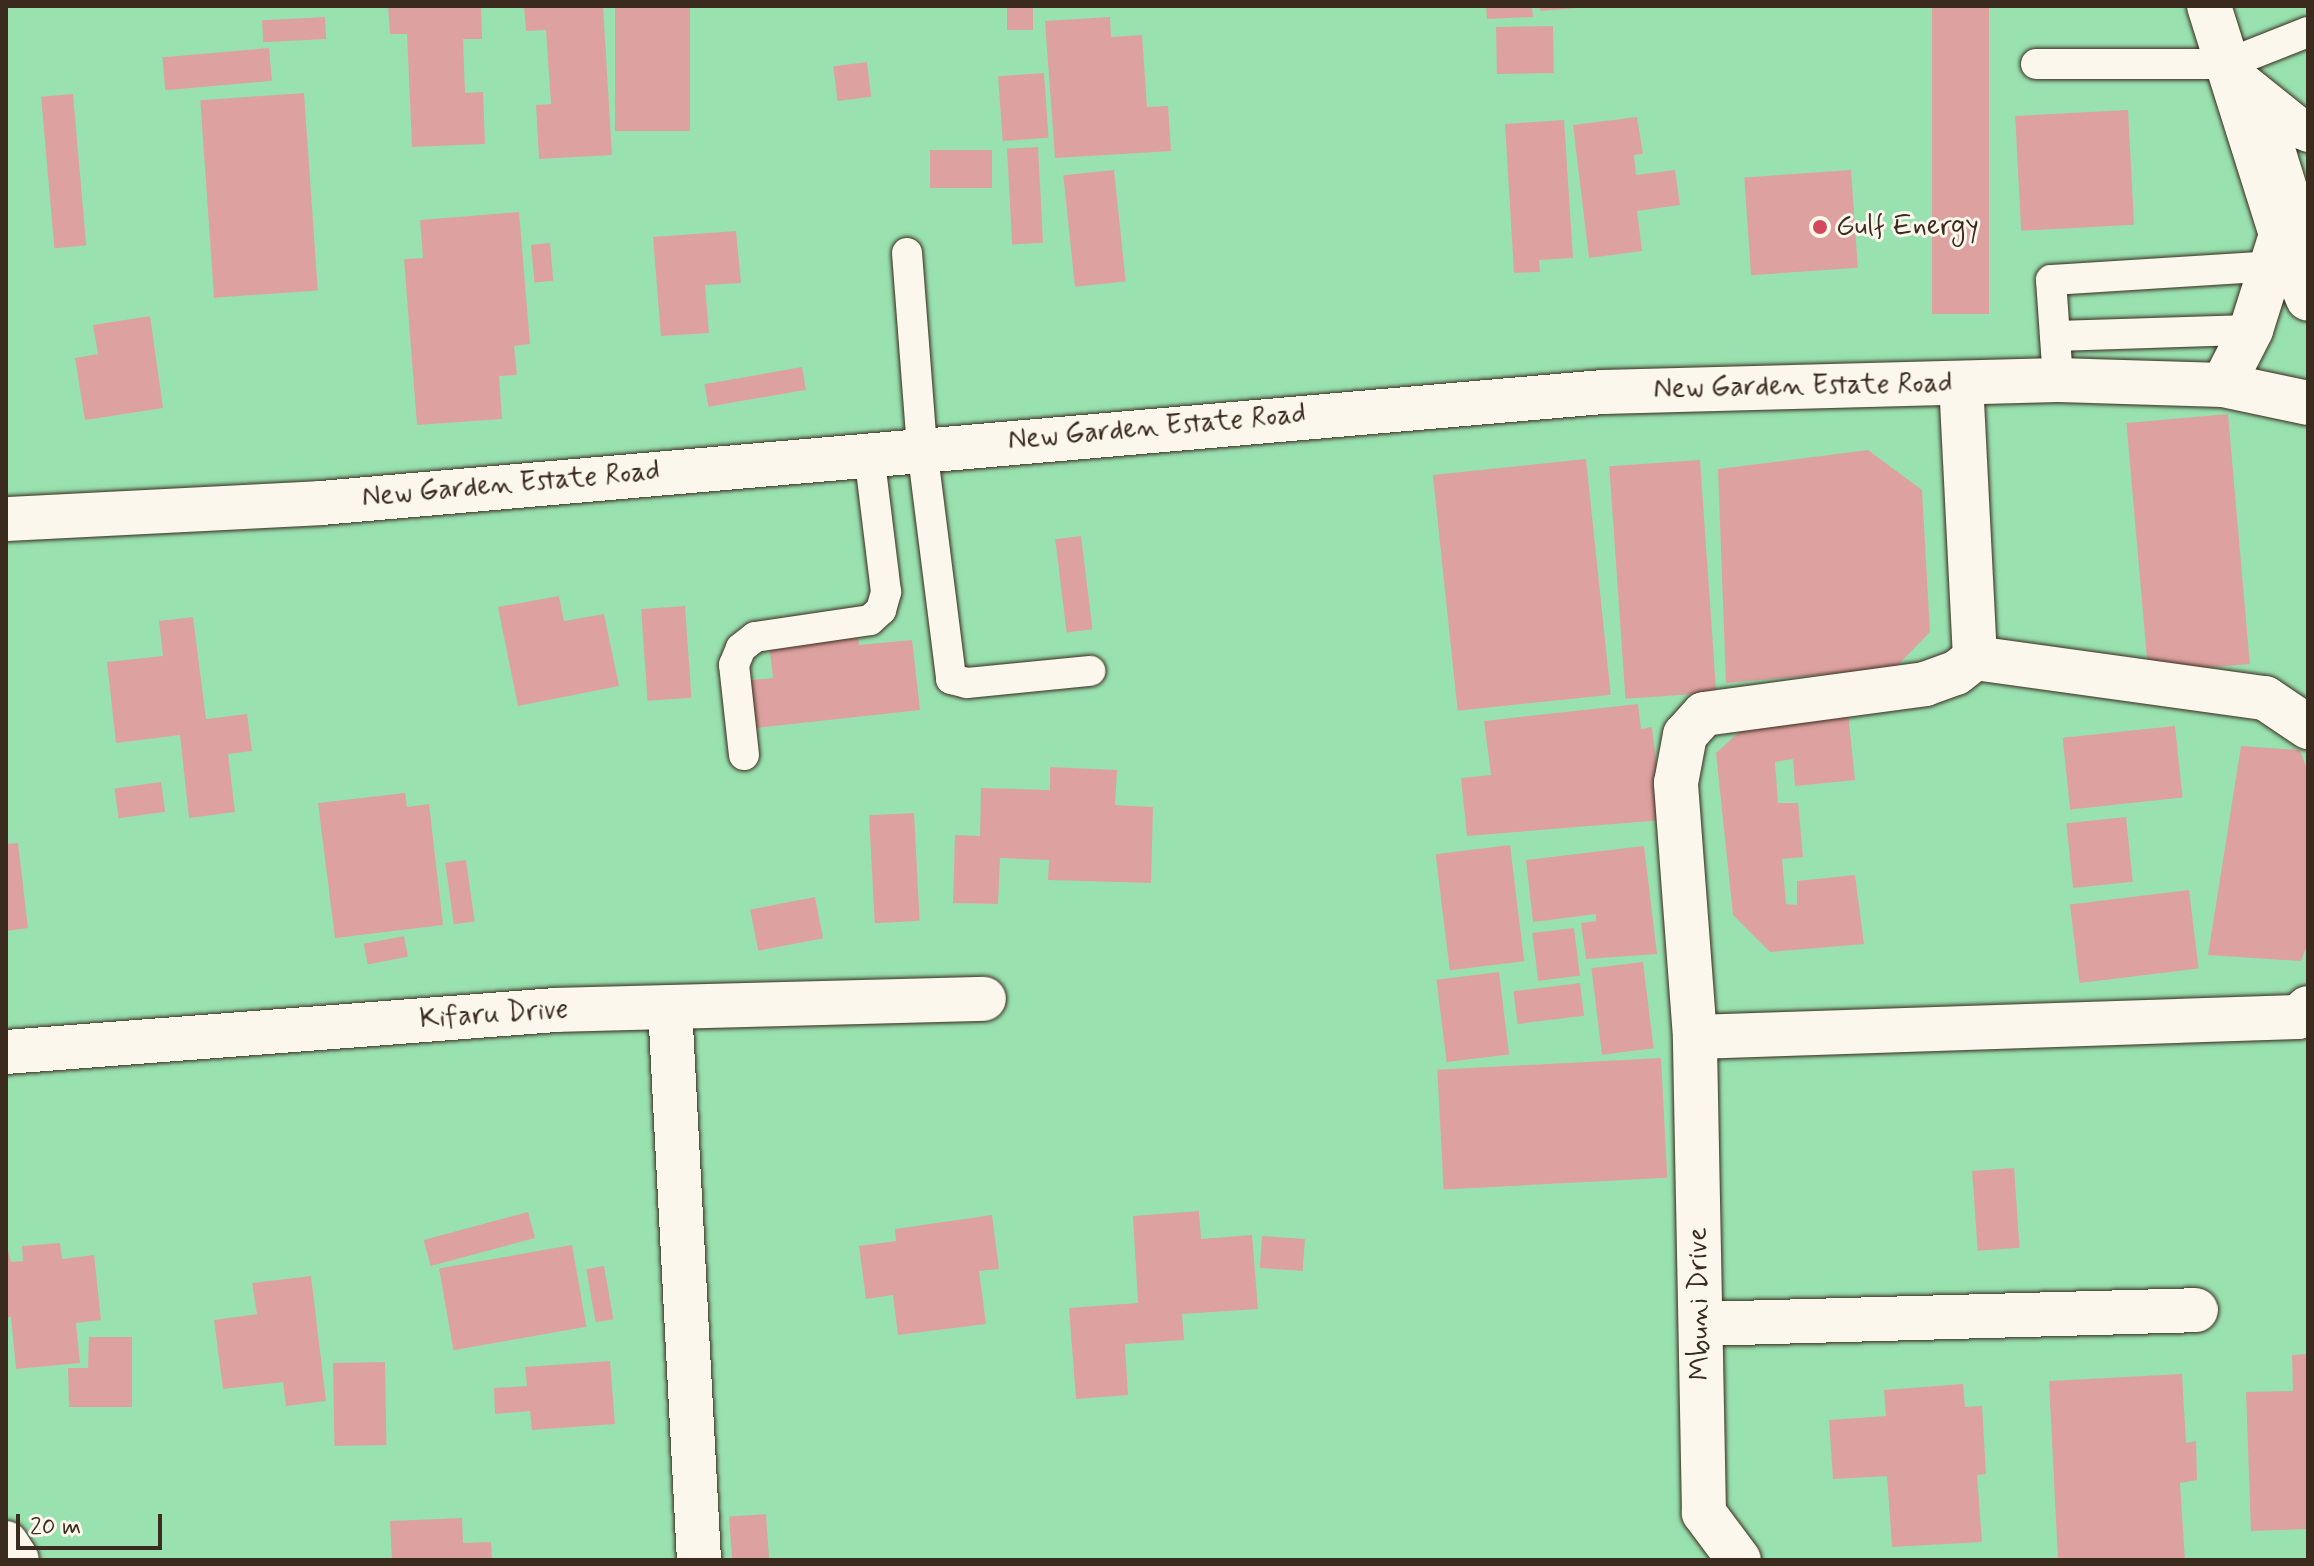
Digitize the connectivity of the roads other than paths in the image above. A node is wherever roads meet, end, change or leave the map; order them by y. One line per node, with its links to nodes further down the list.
1 (2209, 6): 4 (street)
2 (2308, 32): 4 (lane)
3 (2036, 64): 4 (lane)
4 (2227, 64): 5 (lane); 8 (street)
5 (2308, 128)
6 (2308, 137): 8 (lane)
7 (907, 253): 15 (lane)
8 (2295, 261): 9 (street); 10 (lane)
9 (2251, 330): 10 (lane); 13 (street)
10 (2055, 336): 11 (lane)
11 (2058, 380): 12 (street, New Garden Estate Road); 13 (street, New Garden Estate Road)
12 (1961, 383): 15 (street, New Garden Estate Road); 18 (street)
13 (2223, 385): 14 (street, New Garden Estate Road)
14 (2308, 403)
15 (922, 448): 16 (street, New Garden Estate Road); 19 (lane)
16 (869, 453): 17 (street, New Garden Estate Road); 21 (lane)
17 (6, 519)
18 (1975, 658): 20 (street); 25 (street, Mbuni Drive)
19 (1090, 671)
20 (2308, 727)
21 (744, 755)
22 (984, 999): 23 (street, Kifaru Drive)
23 (670, 1007): 26 (street, Kifaru Drive); 31 (street)
24 (2308, 1008): 25 (street)
25 (1695, 1037): 28 (street, Mbuni Drive)
26 (6, 1052)
27 (2196, 1310): 28 (street)
28 (1701, 1324): 32 (street, Mbuni Drive)
29 (6, 1543): 30 (street)
30 (17, 1560)
31 (699, 1560)
32 (1739, 1560)

